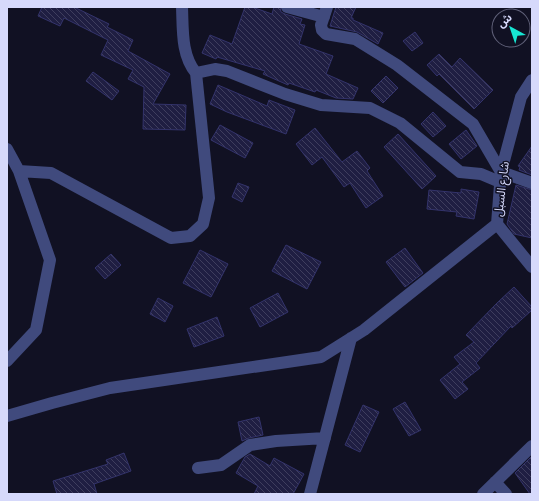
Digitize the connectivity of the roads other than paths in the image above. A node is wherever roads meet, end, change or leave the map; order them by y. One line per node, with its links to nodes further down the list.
1 (182, 7): 4 (street)
2 (287, 7): 3 (street)
3 (326, 12): 8 (street)
4 (196, 73): 7 (street); 8 (street)
5 (532, 80): 8 (street, شارع السبل)
6 (7, 149): 7 (street)
7 (19, 171): 13 (street)
8 (500, 177): 9 (street); 10 (street, شارع السبل)
9 (532, 183)
10 (497, 224): 11 (street, شارع السبل); 12 (street)
11 (532, 267)
12 (351, 338): 14 (street); 15 (street)
13 (7, 361)
14 (7, 416)
15 (325, 438): 17 (street); 19 (street)
16 (532, 446): 18 (street)
17 (198, 468)
18 (495, 482): 20 (street); 21 (street)
19 (310, 494)
20 (483, 494)
21 (506, 494)

